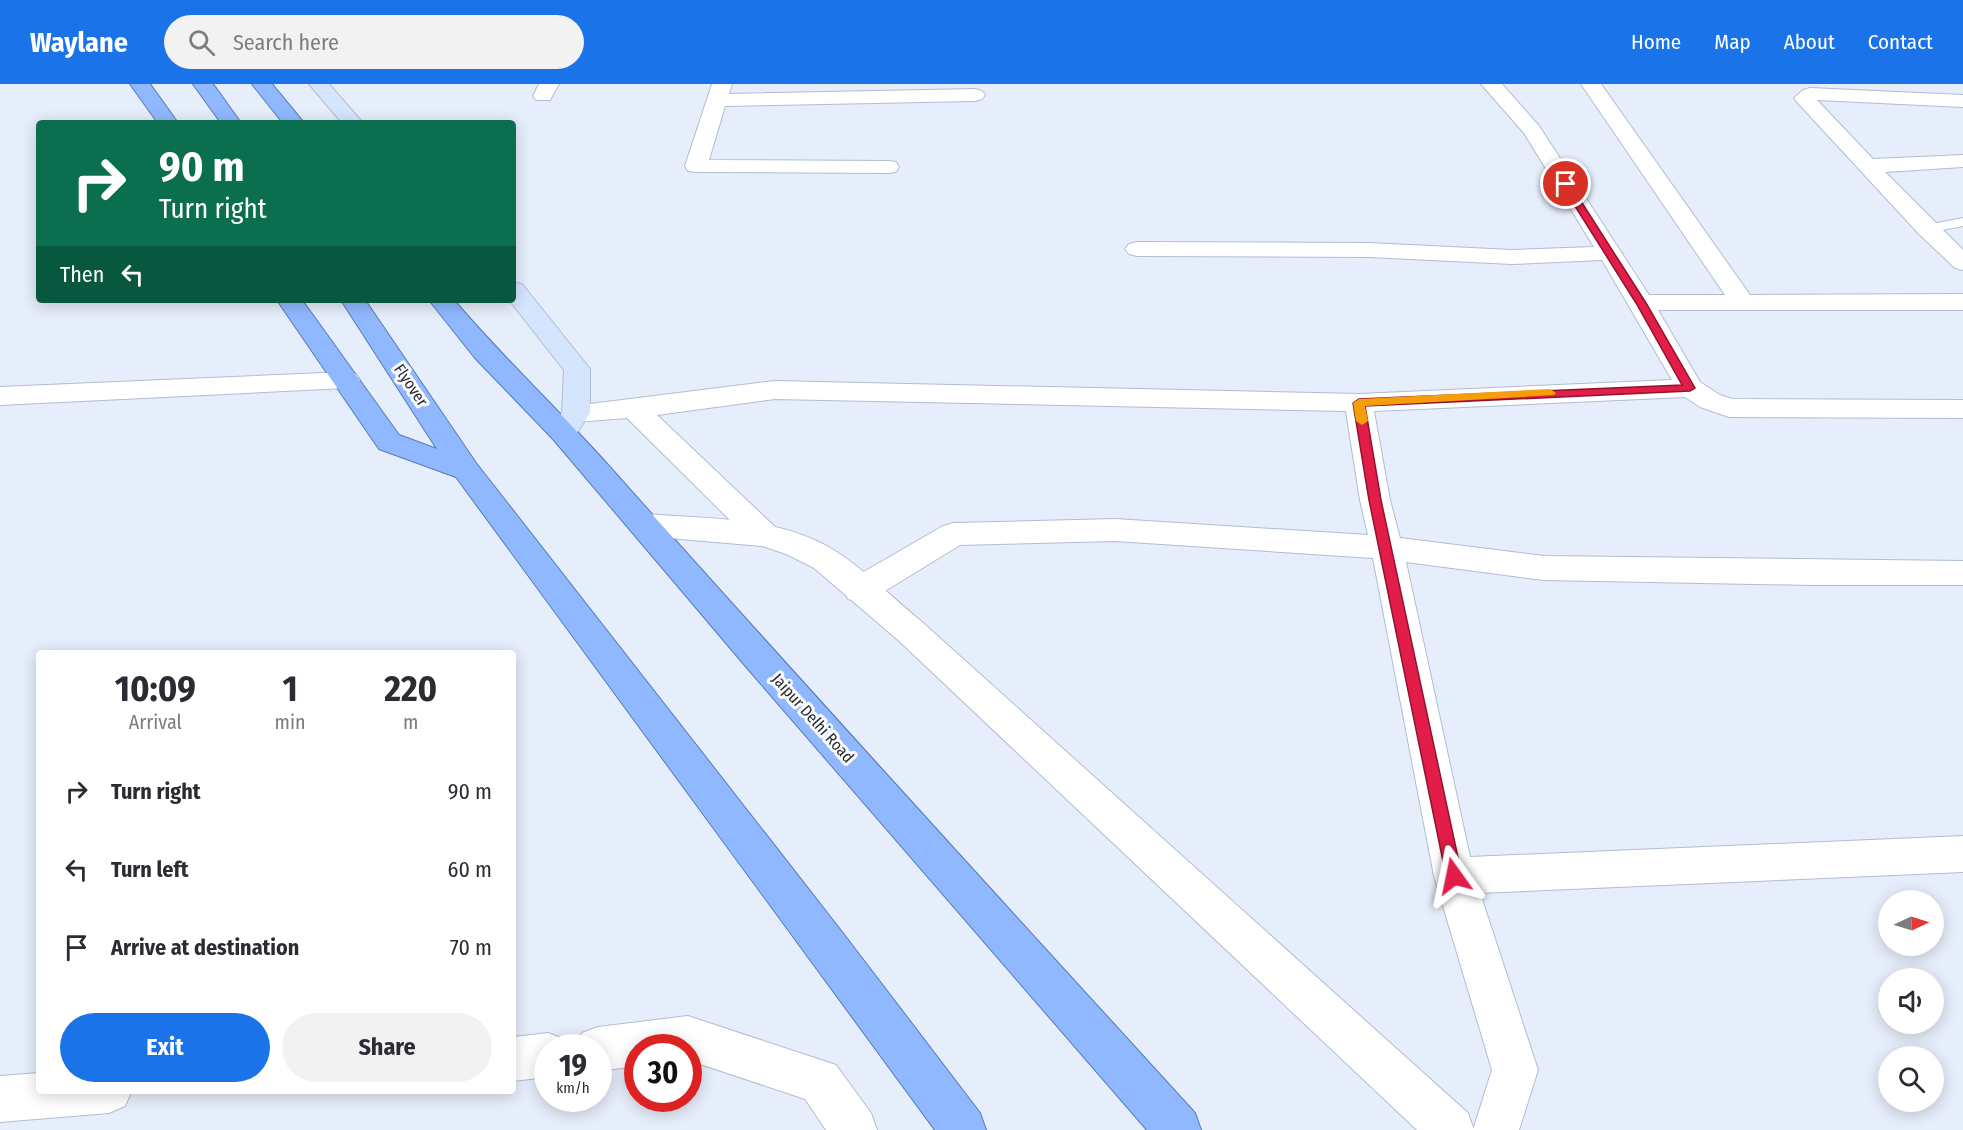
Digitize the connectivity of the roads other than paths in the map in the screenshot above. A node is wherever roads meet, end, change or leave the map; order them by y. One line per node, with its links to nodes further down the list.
1 (140, 84): 10 (highway)
2 (203, 84): 11 (highway)
3 (262, 84): 12 (highway)
4 (319, 84): 13 (main road)
5 (1491, 84): 20 (street)
6 (1591, 84): 23 (street)
7 (720, 92): 8 (street); 16 (street)
8 (975, 95)
9 (1963, 101): 15 (street)
10 (166, 120)
11 (229, 120)
12 (292, 120)
13 (350, 120)
14 (1963, 161): 15 (street)
15 (1869, 166): 18 (street)
16 (888, 167)
17 (1963, 222): 18 (lane)
18 (1927, 229): 21 (street)
19 (1137, 249): 20 (street)
20 (1610, 253): 28 (street)
21 (1963, 263)
22 (516, 293): 35 (main road)
23 (1742, 302): 24 (street); 28 (street)
24 (1963, 302)
25 (291, 303): 29 (highway)
26 (355, 303): 36 (highway, Flyover)
27 (443, 303): 35 (highway)
28 (1641, 303): 30 (street)
29 (346, 380): 31 (street); 36 (highway)
30 (1690, 388): 32 (street); 34 (street)
31 (0, 396)
32 (1359, 403): 33 (street); 39 (street)
33 (634, 409): 35 (street); 38 (street)
34 (1963, 409)
35 (569, 422): 37 (highway, Jaipur Delhi Road)
36 (466, 470): 50 (highway)
37 (645, 525): 38 (street); 51 (highway, Jaipur Delhi Road)
38 (764, 535): 41 (street)
39 (1387, 548): 40 (street); 41 (street); 43 (street)
40 (1963, 573)
41 (860, 590): 52 (street)
42 (1963, 854): 43 (street)
43 (1454, 876): 53 (street)
44 (612, 1047): 49 (street)
45 (534, 1057): 46 (street)
46 (516, 1059)
47 (61, 1094): 48 (street)
48 (0, 1099)
49 (854, 1130)
50 (963, 1130)
51 (1179, 1130)
52 (1451, 1130)
53 (1496, 1130)

